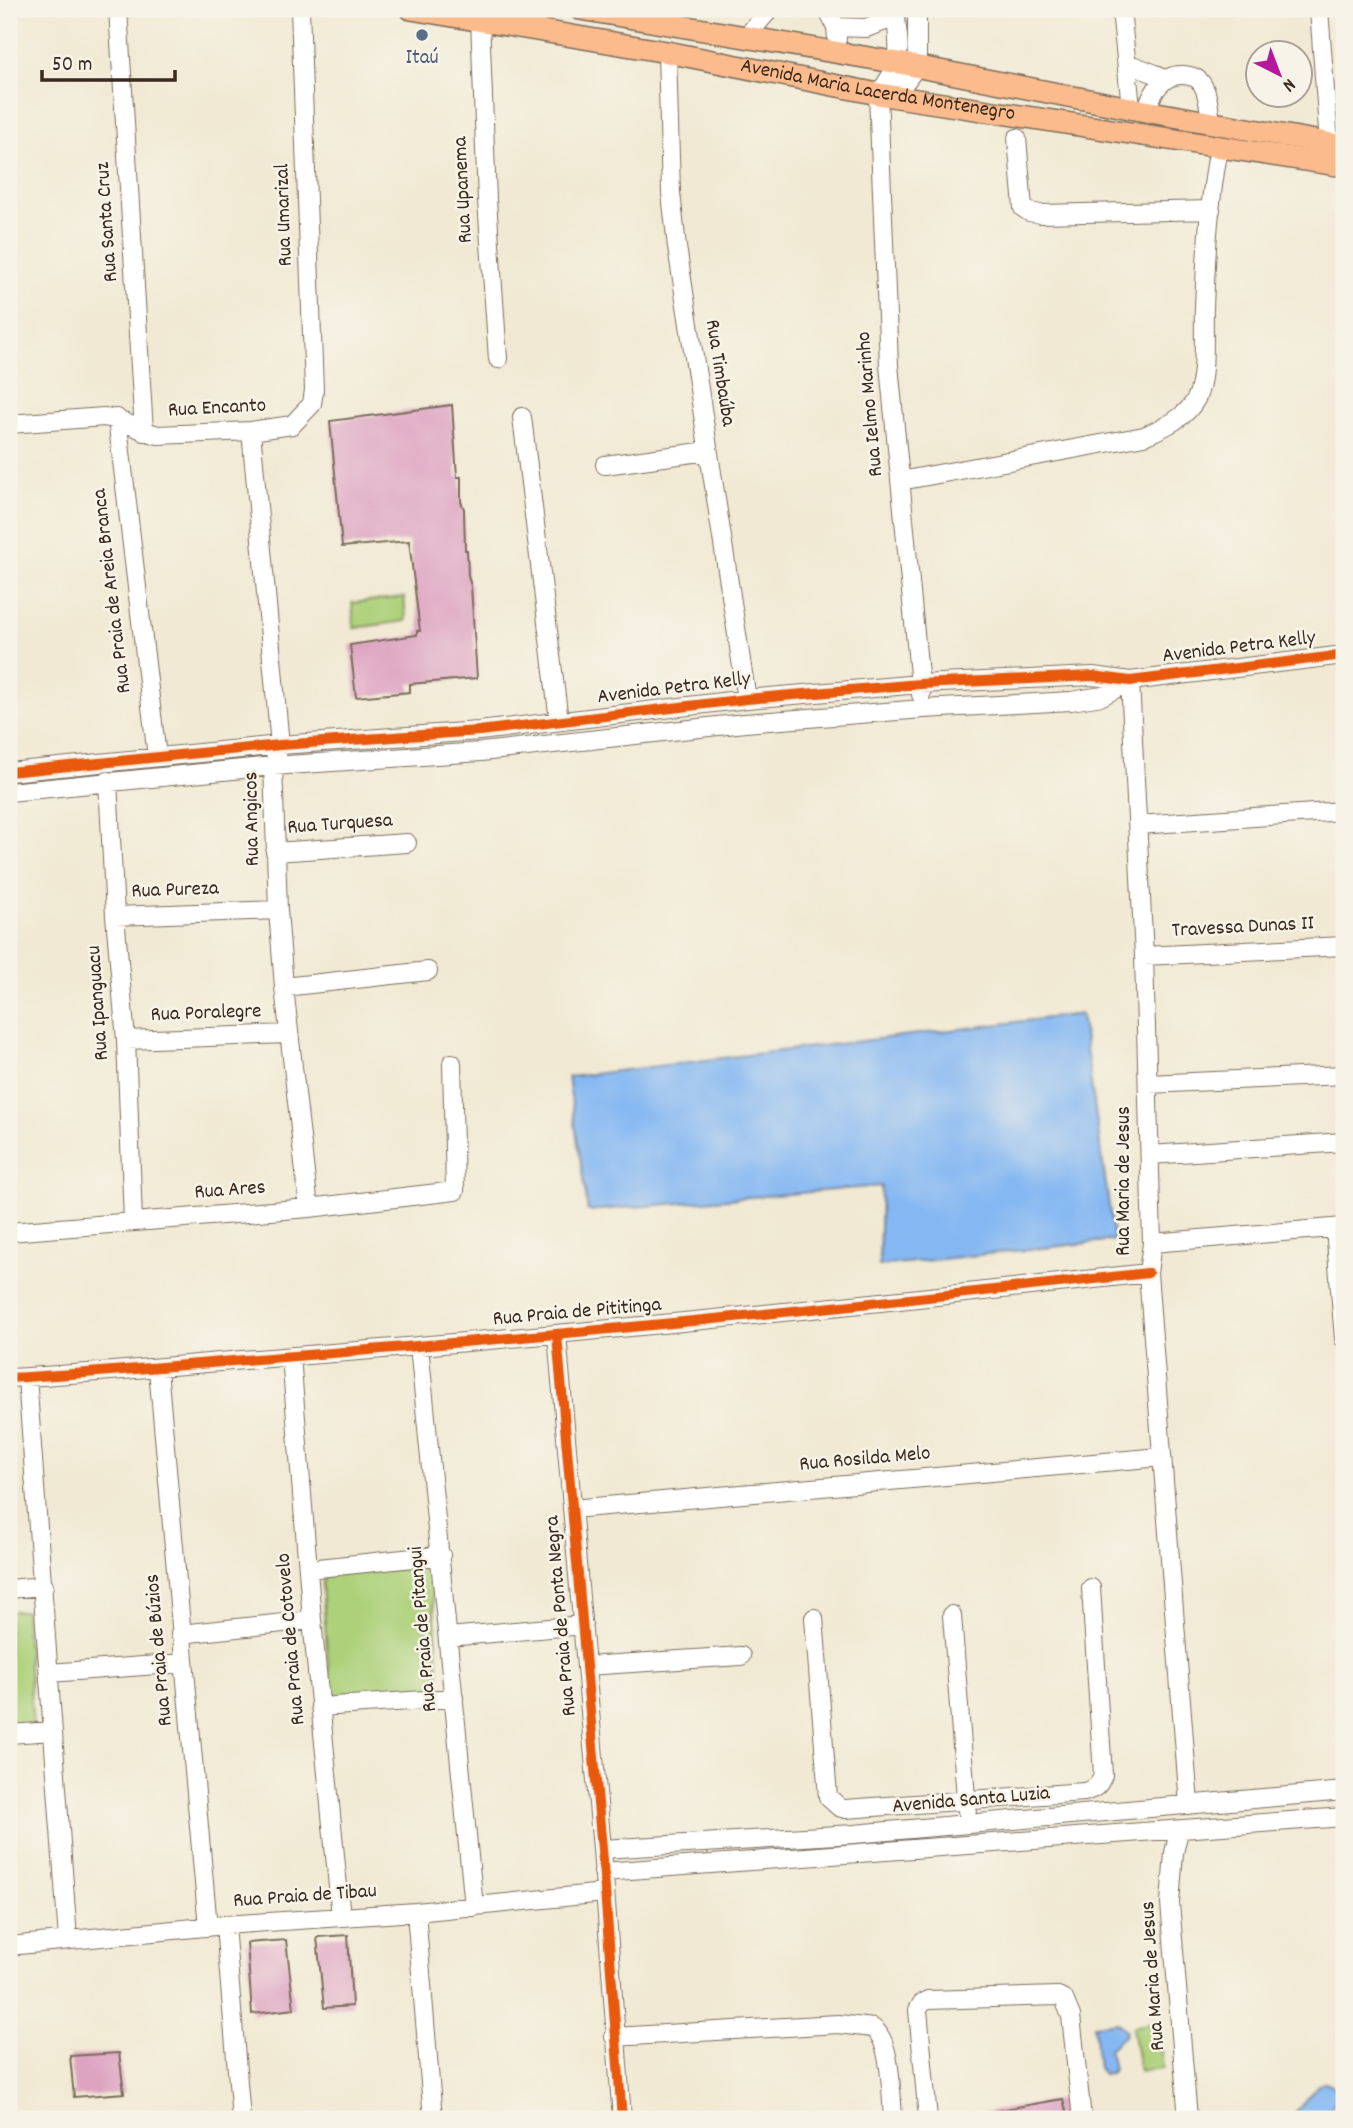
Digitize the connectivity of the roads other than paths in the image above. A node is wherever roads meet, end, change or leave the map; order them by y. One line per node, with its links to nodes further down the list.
1 (118, 9): 33 (street, Rua Santa Cruz)
2 (300, 9): 28 (street, Rua Umarizal)
3 (411, 9): 11 (main road, Avenida Maria Lacerda Montenegro)
4 (580, 9): 13 (main road, Avenida Maria Lacerda Montenegro)
5 (770, 9): 13 (street)
6 (827, 9): 12 (street)
7 (916, 9): 16 (street)
8 (1121, 9): 17 (street)
9 (1319, 9): 23 (street)
10 (895, 13): 12 (street); 16 (street)
11 (480, 19): 14 (main road, Avenida Maria Lacerda Montenegro); 27 (street, Rua Upanema)
12 (836, 27): 15 (street)
13 (746, 37): 15 (main road, Avenida Maria Lacerda Montenegro)
14 (667, 52): 19 (main road, Avenida Maria Lacerda Montenegro); 34 (street, Rua Timbaúba)
15 (838, 53): 16 (main road, Avenida Maria Lacerda Montenegro)
16 (908, 64): 19 (street); 20 (main road, Avenida Maria Lacerda Montenegro)
17 (1127, 64): 18 (street); 20 (street)
18 (1165, 80): 20 (street); 21 (street)
19 (886, 95): 24 (main road, Avenida Maria Lacerda Montenegro); 36 (street, Rua Ielmo Marinho)
20 (1138, 109): 21 (main road, Avenida Maria Lacerda Montenegro)
21 (1217, 124): 23 (main road, Avenida Maria Lacerda Montenegro); 24 (main road)
22 (1017, 138): 26 (street)
23 (1337, 145)
24 (1219, 148): 25 (main road, Avenida Maria Lacerda Montenegro); 26 (street)
25 (1344, 166)
26 (1211, 210): 36 (street)
27 (498, 359)
28 (303, 416): 32 (street, Rua Encanto)
29 (522, 417): 42 (street)
30 (117, 418): 31 (street, Rua Encanto); 33 (street, Rua Encanto); 44 (street, Rua Praia de Areia Branca)
31 (9, 424)
32 (251, 430): 33 (street, Rua Encanto); 43 (street, Rua Angicos)
33 (144, 432)
34 (708, 451): 35 (street); 40 (street, Rua Timbaúba)
35 (605, 465)
36 (900, 481): 39 (street, Rua Ielmo Marinho)
37 (1344, 655): 38 (street, Avenida Petra Kelly)
38 (1130, 681): 39 (street, Avenida Petra Kelly); 41 (street, Avenida Petra Kelly); 50 (street, Rua Maria de Jesus)
39 (920, 684): 40 (street, Avenida Petra Kelly); 41 (street, Rua Ielmo Marinho)
40 (747, 699): 42 (street, Avenida Petra Kelly)
41 (923, 709): 45 (street, Avenida Petra Kelly)
42 (559, 722): 43 (street, Avenida Petra Kelly)
43 (280, 745): 44 (street, Avenida Petra Kelly); 45 (street, Rua Angicos)
44 (157, 757): 46 (street, Avenida Petra Kelly)
45 (273, 765): 47 (street, Avenida Petra Kelly); 52 (street, Rua Angicos)
46 (9, 772)
47 (108, 781): 48 (street, Avenida Petra Kelly); 54 (street, Rua Ipanguacu)
48 (9, 792)
49 (1344, 811): 50 (street)
50 (1138, 825): 56 (street, Rua Maria de Jesus)
51 (407, 843): 52 (street, Rua Turquesa)
52 (275, 852): 53 (street, Rua Angicos)
53 (278, 910): 54 (street, Rua Pureza); 58 (street, Rua Angicos)
54 (115, 916): 60 (street, Rua Ipanguacu)
55 (1344, 946): 56 (street, Travessa Dunas II)
56 (1144, 956): 63 (street, Rua Maria de Jesus)
57 (428, 971): 58 (street)
58 (284, 987): 59 (street, Rua Angicos)
59 (288, 1034): 60 (street, Rua Poralegre); 66 (street, Rua Angicos)
60 (126, 1040): 67 (street, Rua Ipanguacu)
61 (452, 1063): 66 (street, Rua Ares)
62 (1344, 1075): 63 (street)
63 (1148, 1083): 65 (street, Rua Maria de Jesus)
64 (1344, 1142): 65 (street)
65 (1150, 1155): 70 (street, Rua Maria de Jesus)
66 (309, 1208): 67 (street, Rua Ares)
67 (133, 1221): 69 (street, Rua Ares)
68 (1340, 1228): 70 (street); 73 (street)
69 (9, 1232)
70 (1152, 1243): 71 (street, Rua Maria de Jesus)
71 (1148, 1273): 72 (street, Rua Praia de Pititinga); 79 (street, Rua Maria de Jesus)
72 (557, 1335): 74 (street, Rua Praia de Pititinga); 80 (street, Rua Praia de Ponta Negra)
73 (1344, 1339)
74 (419, 1346): 75 (street, Rua Praia de Pititinga); 81 (street, Rua Praia de Pitangui)
75 (291, 1356): 76 (street, Rua Praia de Pititinga); 82 (street, Rua Praia de Cotovelo)
76 (158, 1368): 77 (street, Rua Praia de Pititinga); 90 (street, Rua Praia de Búzios)
77 (27, 1377): 78 (street, Rua Praia de Pititinga); 83 (street)
78 (9, 1378)
79 (1161, 1457): 80 (street, Rua Rosilda Melo); 102 (street, Rua Maria de Jesus)
80 (572, 1508): 89 (street, Rua Praia de Ponta Negra)
81 (441, 1555): 82 (street); 91 (street, Rua Praia de Pitangui)
82 (309, 1569): 88 (street, Rua Praia de Cotovelo)
83 (44, 1586): 85 (street); 95 (street)
84 (1091, 1588): 101 (street)
85 (9, 1589)
86 (952, 1615): 101 (street)
87 (814, 1618): 101 (street)
88 (312, 1619): 90 (street); 97 (street, Rua Praia de Cotovelo)
89 (583, 1625): 91 (street); 94 (street, Rua Praia de Ponta Negra)
90 (180, 1634): 93 (street, Rua Praia de Búzios)
91 (449, 1637): 96 (street, Rua Praia de Pitangui)
92 (741, 1656): 94 (street)
93 (184, 1663): 95 (street); 112 (street, Rua Praia de Búzios)
94 (586, 1666): 106 (street, Rua Praia de Ponta Negra)
95 (48, 1673): 98 (street)
96 (454, 1698): 97 (street); 109 (street, Rua Praia de Pitangui)
97 (320, 1707): 111 (street, Rua Praia de Cotovelo)
98 (52, 1731): 99 (street); 113 (street)
99 (9, 1734)
100 (1344, 1791): 102 (street, Avenida Santa Luzia)
101 (966, 1801): 104 (street)
102 (1189, 1805): 104 (street, Avenida Santa Luzia)
103 (1344, 1817): 105 (street, Avenida Santa Luzia)
104 (967, 1823): 106 (street, Avenida Santa Luzia)
105 (1179, 1831): 107 (street, Avenida Santa Luzia); 122 (street, Rua Maria de Jesus)
106 (602, 1849): 107 (street, Rua Praia de Ponta Negra)
107 (603, 1872): 108 (street, Rua Praia de Ponta Negra)
108 (604, 1893): 109 (street, Rua Praia de Tibau); 115 (street, Rua Praia de Ponta Negra)
109 (474, 1907): 110 (street, Rua Praia de Tibau)
110 (416, 1912): 111 (street, Rua Praia de Tibau); 117 (street)
111 (341, 1917): 112 (street, Rua Praia de Tibau)
112 (217, 1926): 113 (street, Rua Praia de Tibau); 116 (street, Rua Praia de Búzios)
113 (68, 1940): 114 (street, Rua Praia de Tibau)
114 (9, 1946)
115 (614, 2037): 118 (street, Rua Praia de Ponta Negra); 119 (street)
116 (241, 2119)
117 (433, 2119)
118 (622, 2119)
119 (893, 2119)
120 (928, 2119): 121 (street)
121 (1082, 2119)
122 (1188, 2119)

